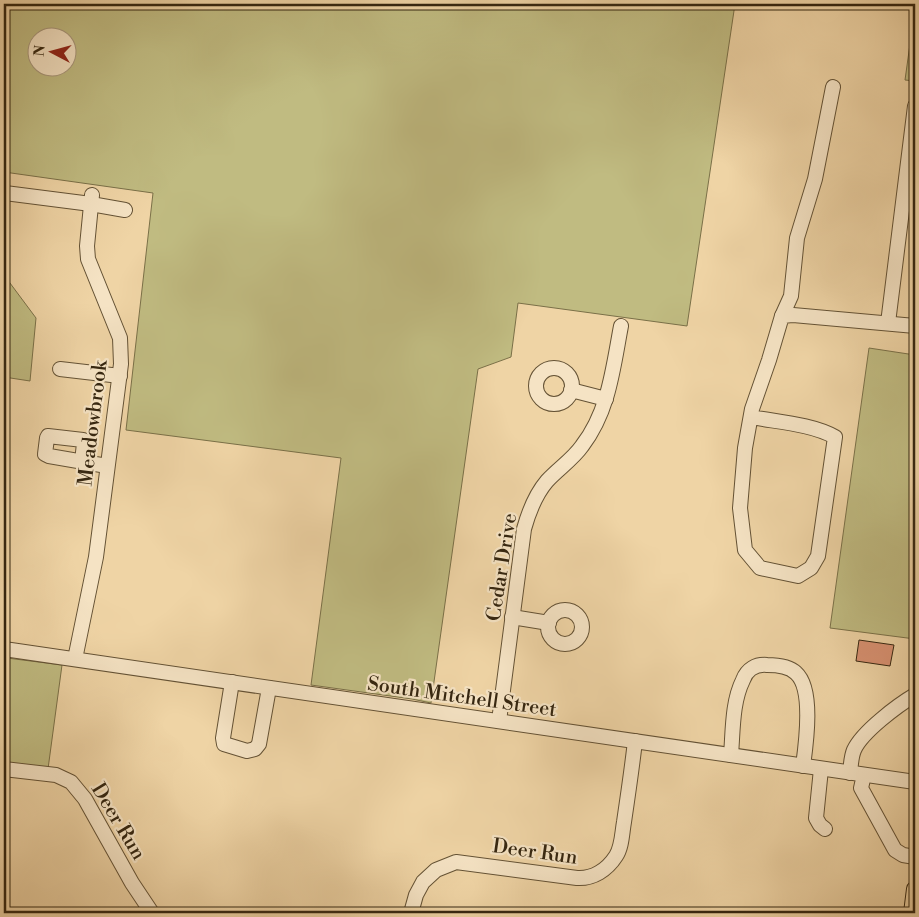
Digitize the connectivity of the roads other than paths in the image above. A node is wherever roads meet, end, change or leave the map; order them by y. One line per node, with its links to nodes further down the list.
1 (832, 87): 6 (street)
2 (915, 106): 7 (street)
3 (5, 193): 4 (street)
4 (92, 200): 5 (street); 11 (street, Meadowbrook)
5 (126, 210)
6 (782, 316): 7 (street); 14 (street)
7 (888, 323): 9 (street)
8 (621, 326): 13 (street, Cedar Drive)
9 (915, 326)
10 (60, 369): 11 (street)
11 (120, 376): 16 (street, Meadowbrook)
12 (571, 390): 13 (street)
13 (606, 399): 17 (street, Cedar Drive)
14 (751, 417): 14 (street)
15 (82, 462): 16 (street)
16 (107, 466): 20 (street, Meadowbrook)
17 (512, 617): 18 (street); 24 (street, Cedar Drive)
18 (549, 623)
19 (4, 649): 20 (street, South Mitchell Street)
20 (75, 660): 21 (street, South Mitchell Street)
21 (232, 682): 22 (street, South Mitchell Street); 22 (street)
22 (269, 688): 24 (street, South Mitchell Street)
23 (915, 694): 30 (street)
24 (499, 721): 25 (street, South Mitchell Street)
25 (635, 741): 26 (street, South Mitchell Street); 36 (street, Deer Run)
26 (731, 756): 27 (street, South Mitchell Street); 27 (street)
27 (803, 766): 29 (street, South Mitchell Street)
28 (4, 769): 35 (street, Deer Run)
29 (821, 769): 30 (street, South Mitchell Street); 32 (street)
30 (857, 774): 31 (street, South Mitchell Street); 33 (street)
31 (915, 782)
32 (825, 828)
33 (915, 858)
34 (915, 889): 37 (main road)
35 (152, 913)
36 (411, 913)
37 (912, 913)

